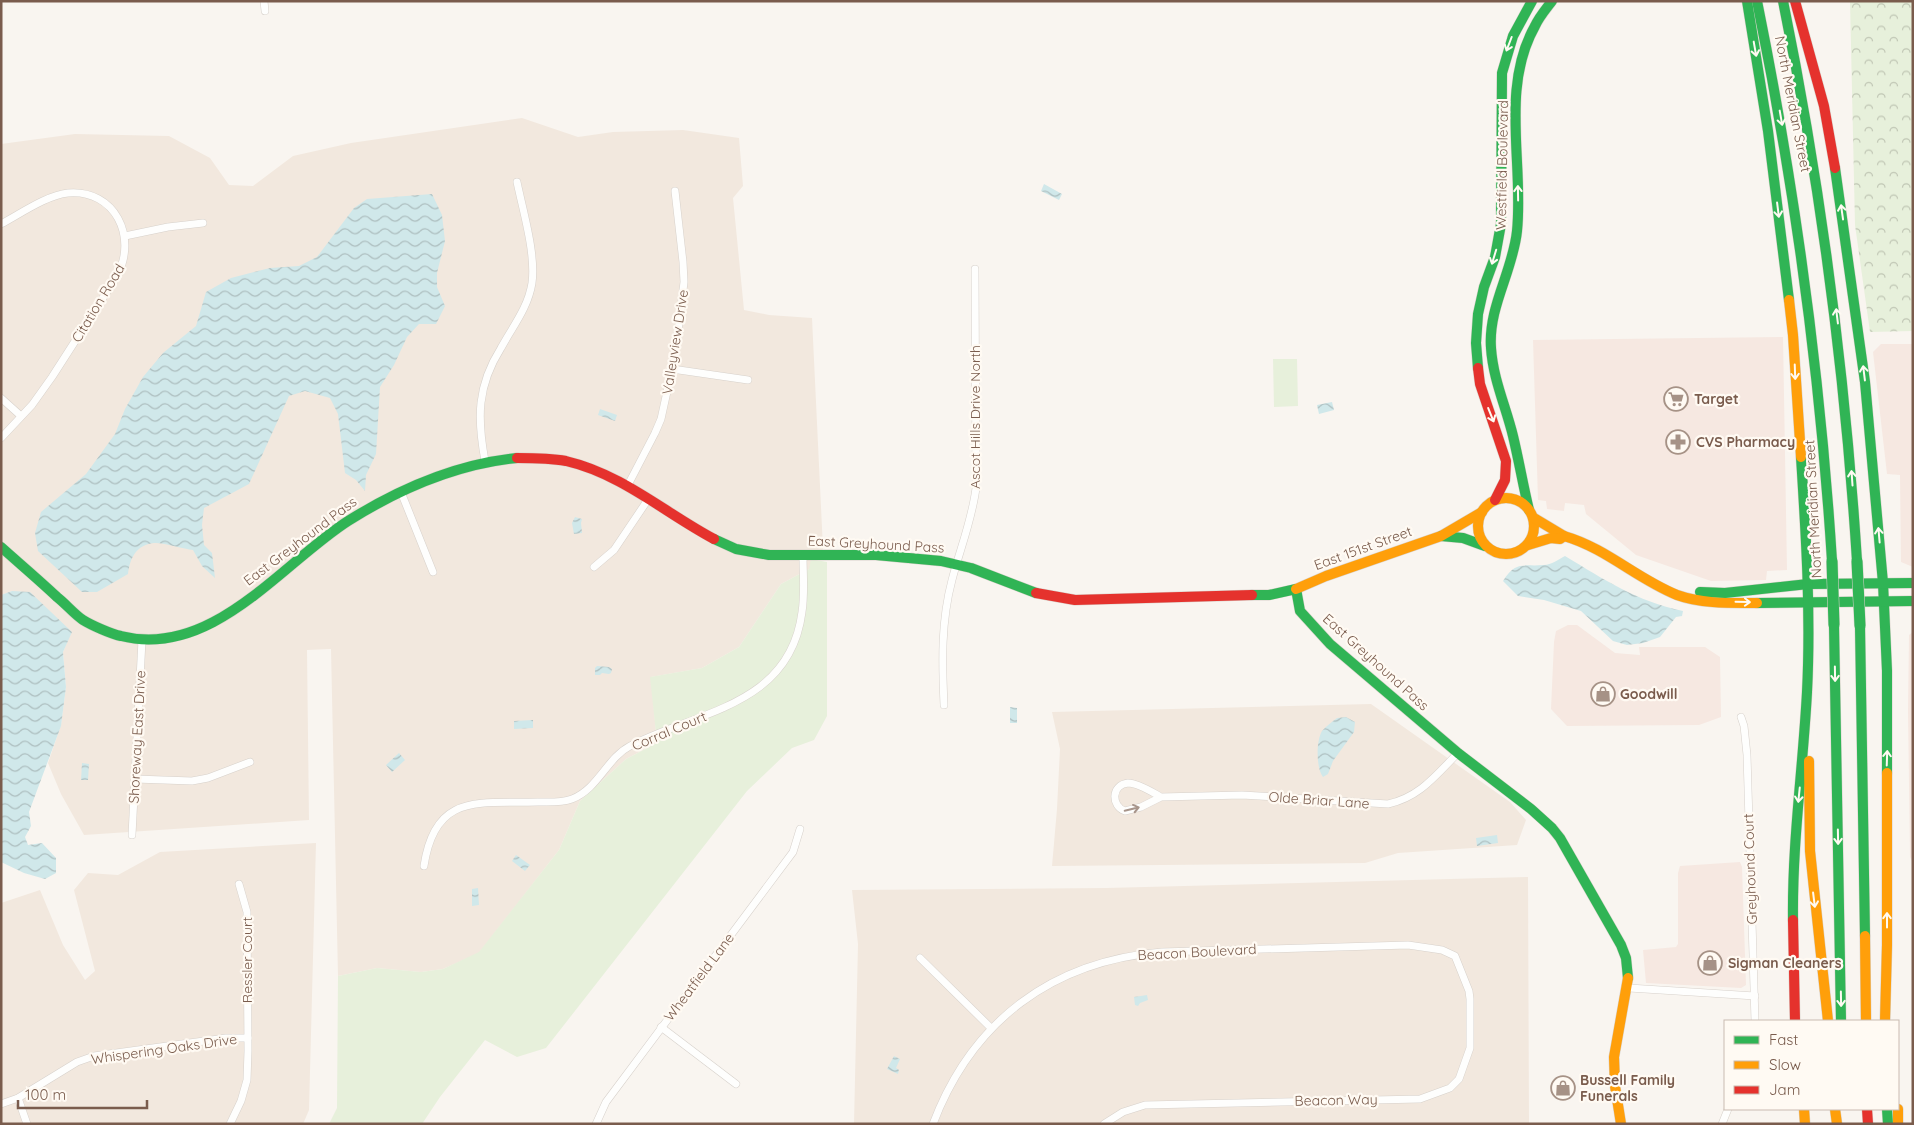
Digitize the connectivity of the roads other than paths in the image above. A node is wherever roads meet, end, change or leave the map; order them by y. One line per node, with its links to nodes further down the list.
1 (264, 1): 8 (street)
2 (1532, 1): 24 (main road, Westfield Boulevard, one-way to 24)
3 (1552, 1): 26 (main road, Westfield Boulevard, one-way to 3)
4 (1747, 1): 38 (main road, one-way to 38)
5 (1757, 1): 64 (main road, North Meridian Street, one-way to 64, bridge)
6 (1783, 1): 65 (main road, North Meridian Street, one-way to 6, bridge)
7 (1795, 1): 36 (main road, one-way to 7)
8 (265, 11)
9 (517, 182): 20 (street)
10 (675, 191): 15 (street, Valleyview Drive)
11 (203, 223): 13 (street)
12 (1, 224): 13 (street, Citation Road)
13 (125, 236): 18 (street, Citation Road)
14 (975, 269): 33 (street, Ascot Hills Drive North)
15 (672, 369): 16 (street); 21 (street, Valleyview Drive)
16 (748, 380)
17 (1, 398): 18 (street)
18 (21, 416): 19 (street, Citation Road)
19 (1, 438)
20 (485, 461): 21 (main road, East Greyhound Pass); 22 (main road, East Greyhound Pass)
21 (628, 485): 23 (main road, East Greyhound Pass)
22 (401, 492): 35 (street); 44 (main road, East Greyhound Pass)
23 (649, 498): 32 (main road, East Greyhound Pass); 34 (street)
24 (1495, 500): 25 (main road); 26 (main road)
25 (1482, 512): 27 (main road, East 151st Street); 31 (main road)
26 (1532, 514): 28 (main road); 29 (main road)
27 (1441, 536): 31 (main road, East 151st Street); 40 (main road, East 151st Street)
28 (1564, 536): 29 (main road); 39 (main road)
29 (1528, 544): 31 (main road)
30 (1, 547): 44 (main road, East Greyhound Pass)
31 (1486, 547)
32 (803, 555): 33 (main road, East Greyhound Pass); 54 (street, Corral Court)
33 (957, 564): 40 (main road, East Greyhound Pass); 46 (street, Ascot Hills Drive North)
34 (594, 567)
35 (433, 572)
36 (1883, 583): 37 (main road); 38 (main road); 42 (main road)
37 (1913, 583)
38 (1808, 584): 39 (main road); 41 (main road)
39 (1662, 586): 41 (main road, one-way to 41)
40 (1296, 590): 48 (main road, East Greyhound Pass)
41 (1808, 601): 42 (main road); 45 (main road)
42 (1884, 602): 43 (main road); 56 (main road, one-way to 42)
43 (1913, 602)
44 (142, 640): 50 (street, Shoreway East Drive)
45 (1807, 694): 62 (main road, one-way to 62); 63 (main road, one-way to 63)
46 (944, 705)
47 (1741, 717): 60 (street, Greyhound Court)
48 (1458, 753): 51 (street, Olde Briar Lane); 59 (main road, East Greyhound Pass)
49 (250, 762): 50 (street)
50 (135, 779): 53 (street, Shoreway East Drive)
51 (1161, 796): 51 (street, Olde Briar Lane, one-way to 51)
52 (800, 829): 68 (street, Wheatfield Lane)
53 (132, 835)
54 (424, 866)
55 (239, 884): 70 (street, Ressler Court)
56 (1887, 945): 66 (main road); 67 (main road)
57 (920, 958): 69 (street)
58 (1463, 974): 69 (street, Beacon Boulevard); 86 (street, Beacon Way)
59 (1628, 988): 60 (street); 87 (main road, East Greyhound Pass)
60 (1754, 996): 61 (street, Greyhound Court)
61 (1755, 1020)
62 (1795, 1020)
63 (1828, 1020)
64 (1841, 1020)
65 (1866, 1020)
66 (1885, 1020)
67 (1892, 1020)
68 (661, 1027): 71 (street); 84 (street, Wheatfield Lane)
69 (991, 1028): 85 (street, Beacon Boulevard)
70 (248, 1038): 72 (street, Whispering Oaks Drive); 83 (street, Ressler Court)
71 (736, 1084)
72 (18, 1098): 73 (street, Whispering Oaks Drive); 82 (street)
73 (1, 1104)
74 (1728, 1110): 88 (street)
75 (1802, 1110): 89 (main road)
76 (1802, 1110): 90 (main road)
77 (1835, 1110): 91 (main road)
78 (1842, 1110): 92 (main road)
79 (1867, 1110): 93 (main road)
80 (1887, 1110): 94 (main road)
81 (1898, 1110): 95 (main road)
82 (27, 1124)
83 (230, 1124)
84 (596, 1124)
85 (933, 1124)
86 (1104, 1124)
87 (1621, 1124)
88 (1722, 1124)
89 (1801, 1124)
90 (1806, 1124)
91 (1836, 1124)
92 (1843, 1124)
93 (1868, 1124)
94 (1888, 1124)
95 (1898, 1124)

